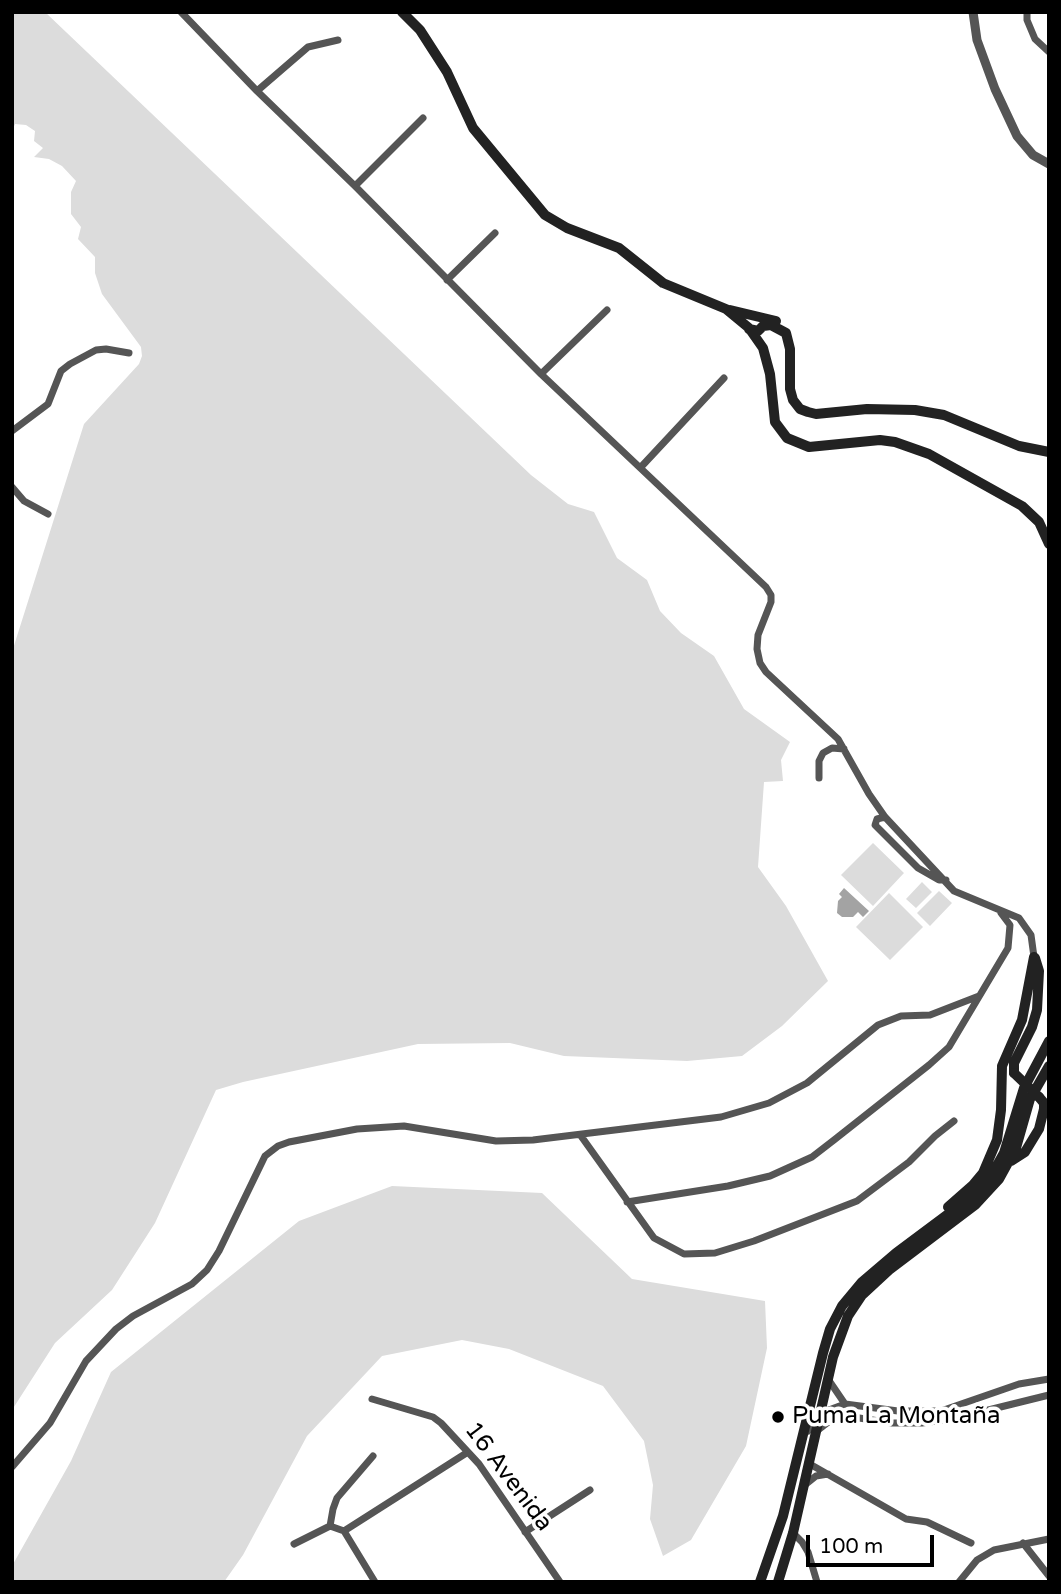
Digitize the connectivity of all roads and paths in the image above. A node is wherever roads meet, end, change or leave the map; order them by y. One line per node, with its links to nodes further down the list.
1 (181, 12): 7 (street)
2 (402, 12): 13 (main road)
3 (973, 12): 9 (street)
4 (1027, 12): 6 (street)
5 (338, 40): 7 (street)
6 (1049, 52)
7 (257, 91): 10 (street)
8 (423, 118): 10 (street)
9 (1049, 164)
10 (355, 186): 12 (street)
11 (495, 233): 12 (street)
12 (447, 280): 18 (street)
13 (726, 309): 15 (main road); 16 (main road)
14 (607, 310): 18 (street)
15 (786, 333): 16 (main road); 21 (main road)
16 (757, 337): 25 (main road)
17 (129, 353): 20 (street)
18 (541, 374): 22 (street)
19 (723, 378): 22 (street)
20 (12, 431)
21 (1049, 452)
22 (641, 467): 26 (street)
23 (12, 486): 24 (street)
24 (48, 514)
25 (1049, 544)
26 (844, 749): 27 (street); 28 (street)
27 (819, 778)
28 (885, 817): 29 (street); 29 (street)
29 (946, 880): 30 (street)
30 (1000, 912): 31 (street); 32 (street)
31 (1034, 957): 37 (main road, bridge); 39 (main road)
32 (979, 996): 36 (street); 38 (street)
33 (1049, 1041): 39 (main road)
34 (1049, 1066): 37 (main road)
35 (954, 1121): 38 (street)
36 (581, 1136): 38 (street); 52 (street)
37 (1011, 1162): 40 (main road)
38 (627, 1202)
39 (913, 1241): 40 (main road)
40 (835, 1331): 41 (main road)
41 (828, 1355): 42 (main road); 55 (main road)
42 (828, 1379): 46 (street); 47 (main road)
43 (1049, 1379): 46 (street)
44 (1049, 1395): 48 (street)
45 (372, 1399): 49 (street, 16 Avenida)
46 (845, 1404): 47 (street)
47 (818, 1414): 48 (main road); 55 (street)
48 (814, 1433): 51 (main road)
49 (468, 1452): 58 (street); 59 (street, 16 Avenida)
50 (373, 1456): 57 (street)
51 (808, 1463): 53 (street); 56 (main road)
52 (12, 1467)
53 (828, 1474): 56 (street); 62 (street)
54 (590, 1490): 59 (street)
55 (788, 1490): 65 (main road)
56 (801, 1490): 60 (main road)
57 (330, 1526): 58 (street); 64 (street)
58 (344, 1531): 68 (street)
59 (525, 1532): 69 (street, 16 Avenida)
60 (793, 1533): 65 (main road); 71 (main road); 72 (street)
61 (1049, 1539): 63 (street)
62 (971, 1543)
63 (1023, 1543): 66 (street); 67 (street)
64 (294, 1544)
65 (773, 1548): 70 (main road)
66 (965, 1574): 73 (street); 74 (street)
67 (1049, 1576)
68 (375, 1582)
69 (560, 1582)
70 (760, 1582)
71 (778, 1582)
72 (817, 1582)
73 (959, 1582)
74 (971, 1582)

